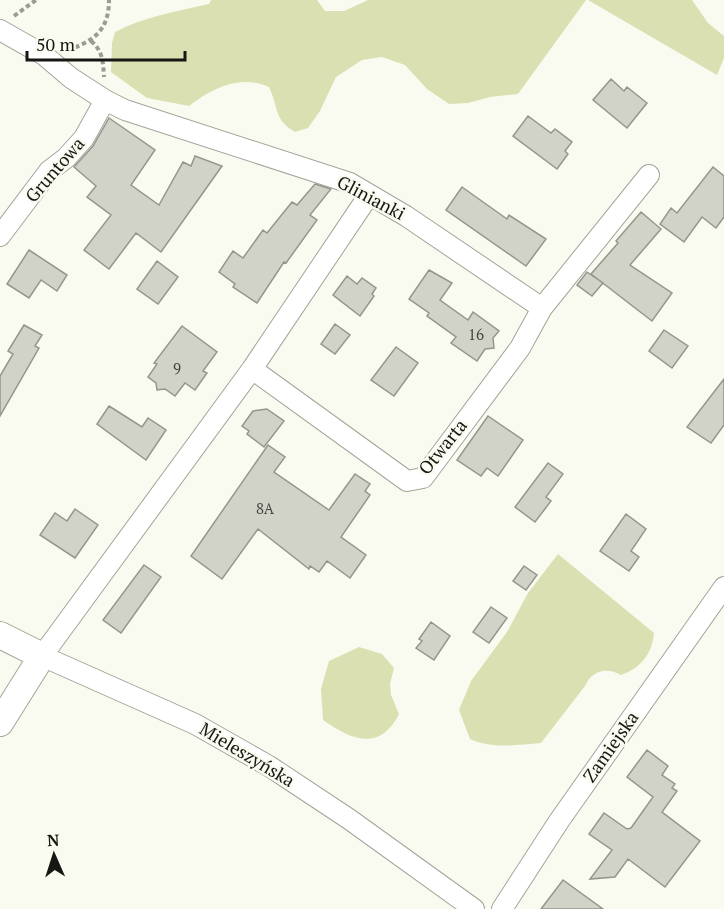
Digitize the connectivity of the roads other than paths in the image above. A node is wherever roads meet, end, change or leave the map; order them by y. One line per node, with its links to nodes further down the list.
1 (5, 24): 2 (street, Glinianki)
2 (105, 100): 4 (street, Glinianki); 5 (street, Gruntowa)
3 (649, 175): 6 (street)
4 (369, 195): 6 (street, Glinianki); 7 (street)
5 (0, 236)
6 (542, 308): 7 (street, Otwarta)
7 (252, 369): 10 (street)
8 (724, 587): 13 (street, Zamiejska)
9 (0, 635): 10 (street, Mieleszyńska)
10 (42, 656): 11 (street); 12 (street, Mieleszyńska)
11 (0, 723)
12 (474, 909)
13 (502, 909)

